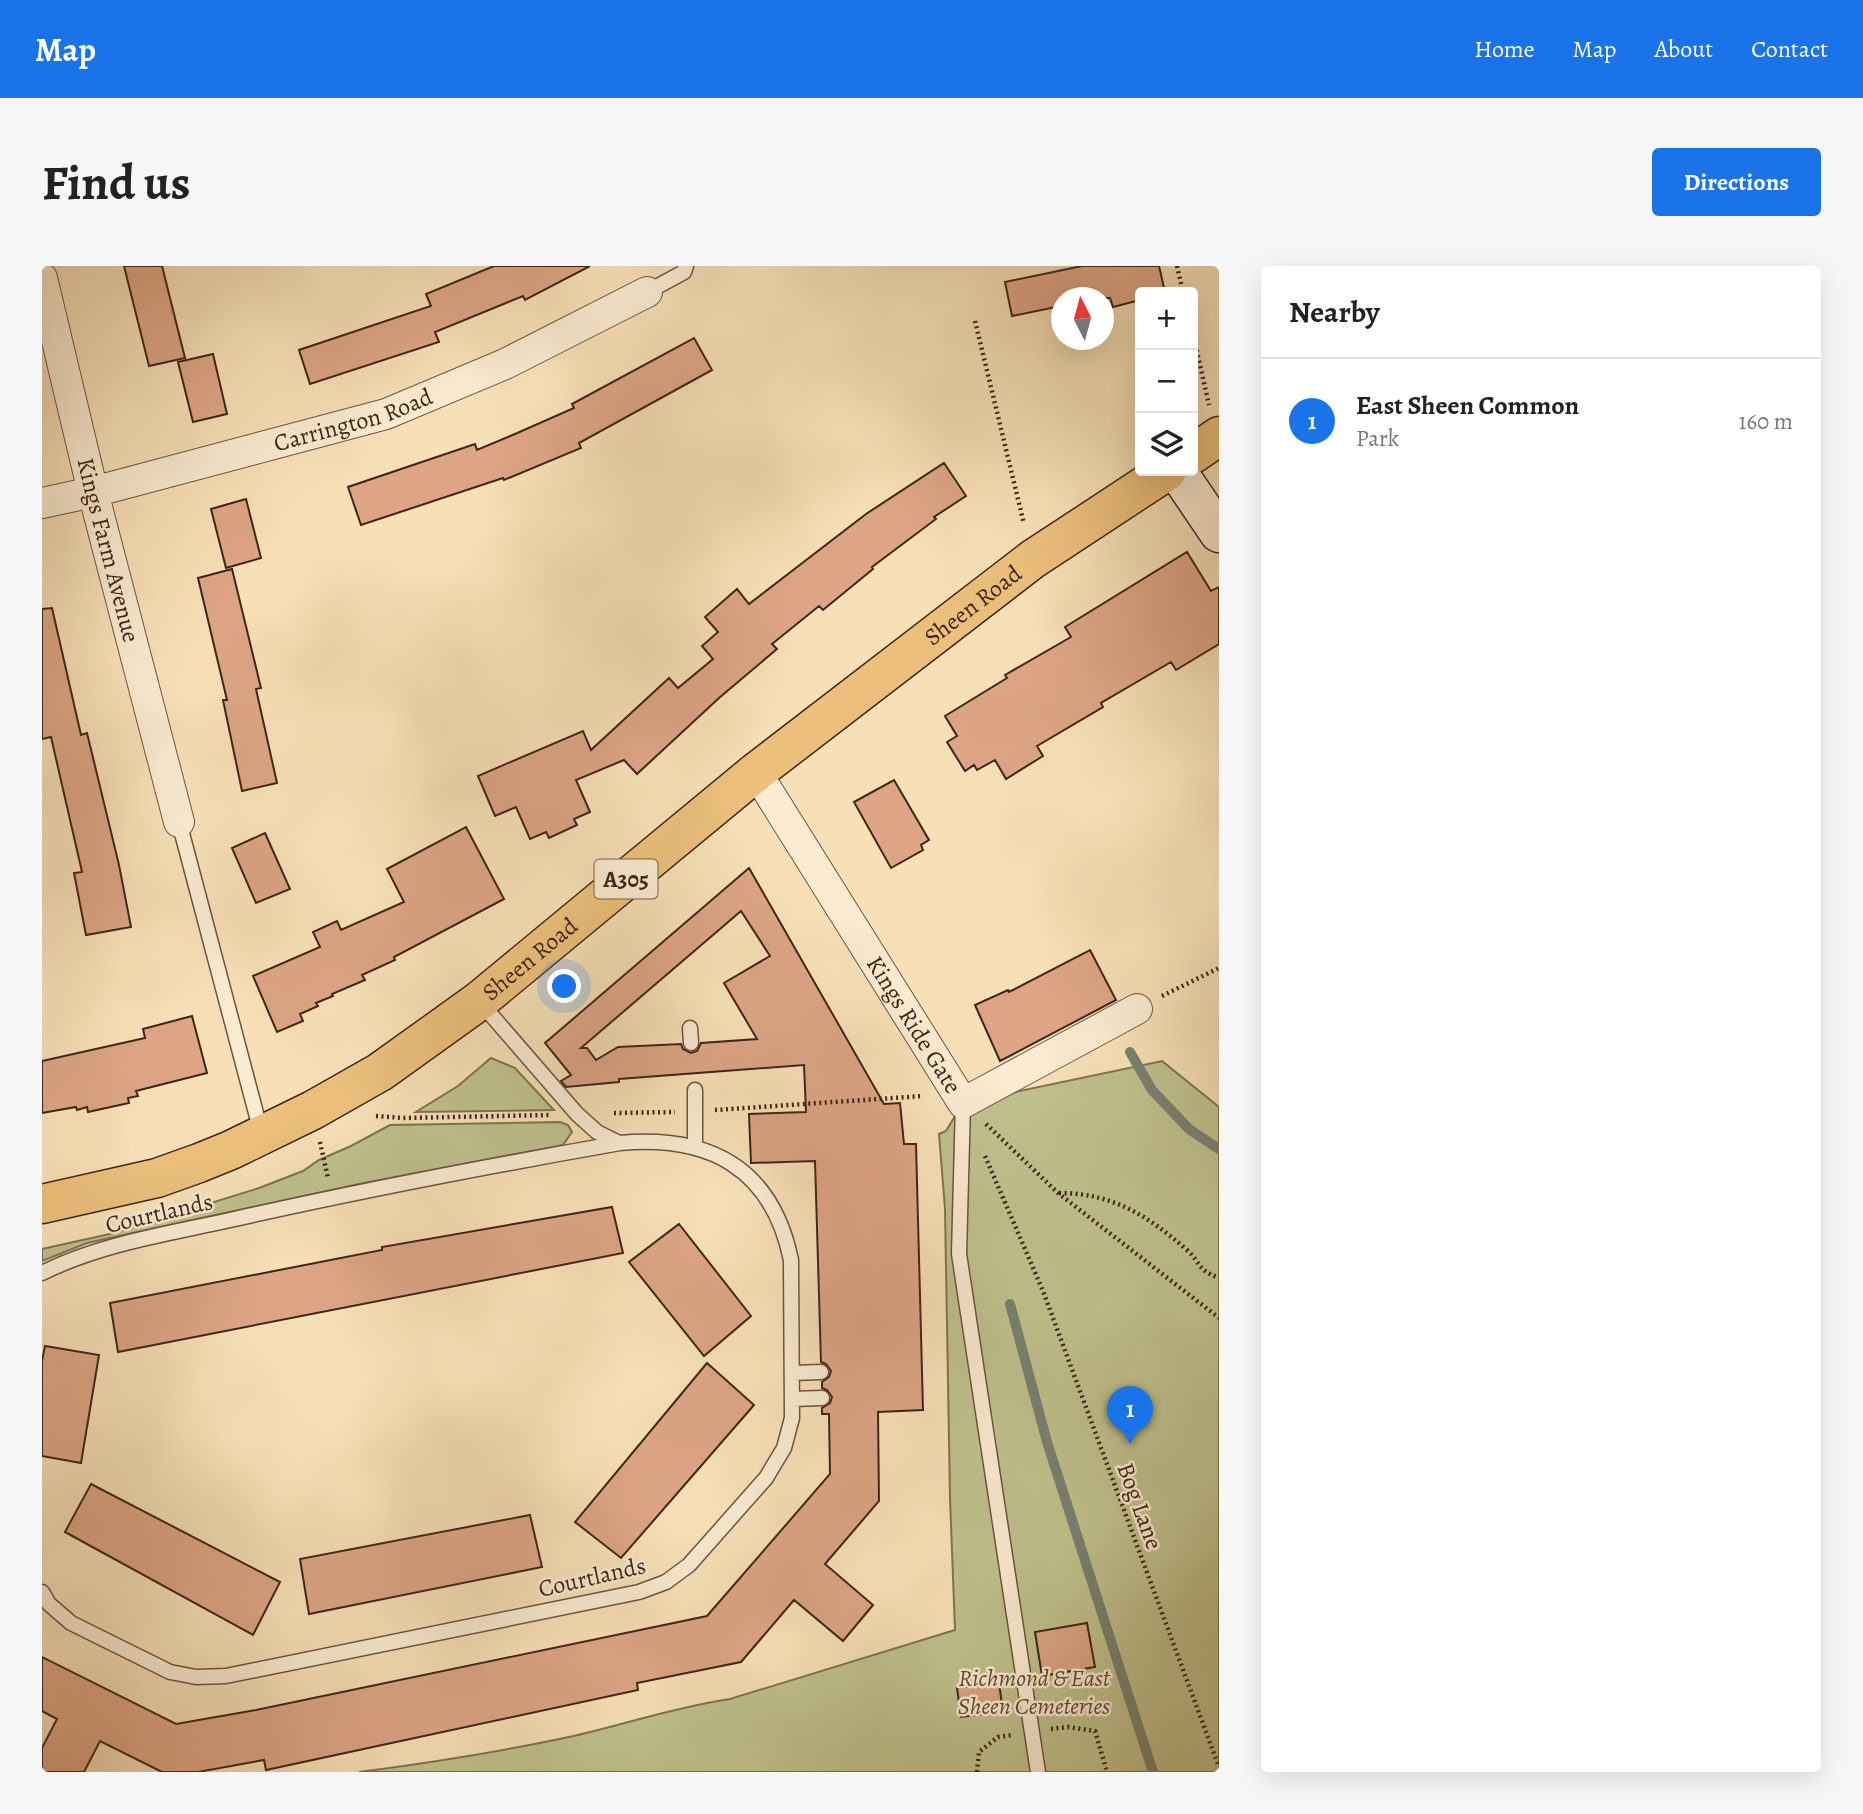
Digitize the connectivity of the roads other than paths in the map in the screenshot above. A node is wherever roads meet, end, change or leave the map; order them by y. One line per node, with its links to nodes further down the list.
1 (687, 266): 3 (lane)
2 (42, 278): 6 (street, Kings Farm Avenue)
3 (647, 292): 6 (street, Carrington Road)
4 (1159, 476): 9 (main road, Sheen Road / A305)
5 (1180, 476): 8 (street)
6 (93, 492): 7 (street, Carrington Road); 10 (street, Kings Farm Avenue)
7 (42, 503)
8 (1219, 533)
9 (756, 772): 11 (main road, Sheen Road / A305); 14 (street, Kings Ride Gate)
10 (179, 822): 15 (lane)
11 (479, 1001): 15 (main road, Sheen Road / A305); 16 (lane)
12 (1136, 1009): 14 (street, Kings Ride Gate)
13 (695, 1090): 17 (lane)
14 (963, 1103): 25 (lane)
15 (262, 1136): 18 (main road, Sheen Road / A305)
16 (620, 1143): 17 (lane, Courtlands); 19 (lane, Courtlands)
17 (695, 1148): 21 (lane, Courtlands)
18 (42, 1204)
19 (42, 1272)
20 (821, 1372): 21 (lane)
21 (792, 1373): 23 (lane, Courtlands)
22 (822, 1398): 23 (lane)
23 (792, 1399): 24 (lane, Courtlands)
24 (42, 1592)
25 (1038, 1772)

